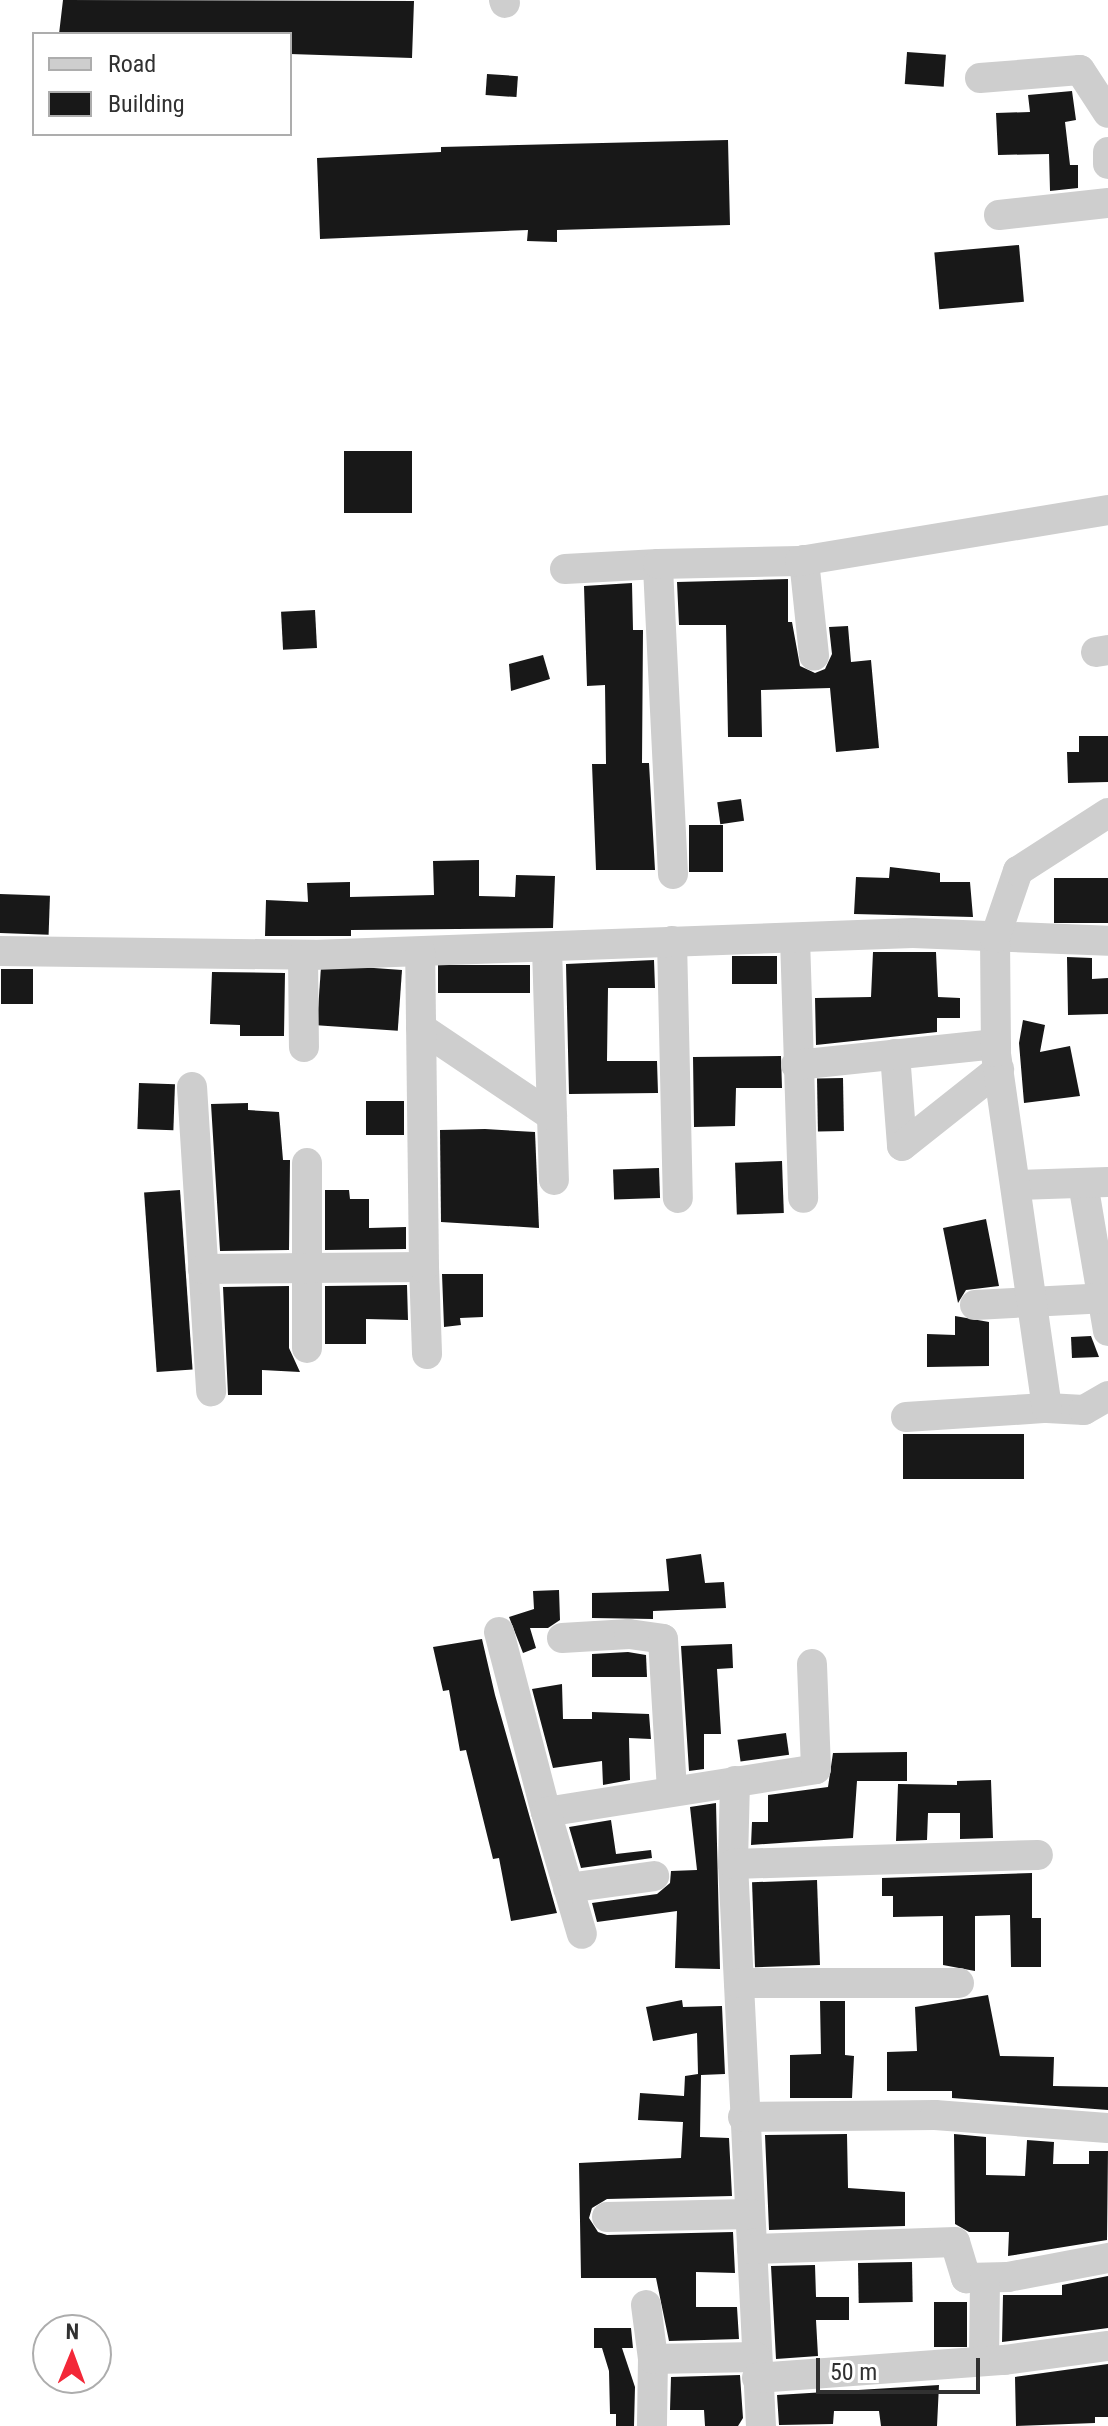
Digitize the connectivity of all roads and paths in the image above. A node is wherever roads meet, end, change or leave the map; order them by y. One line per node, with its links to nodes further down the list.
1 (980, 78): 2 (street)
2 (1108, 113)
3 (1108, 152): 4 (street)
4 (1108, 164)
5 (1108, 203): 6 (street)
6 (999, 215)
7 (1108, 510): 8 (street)
8 (804, 560): 9 (street); 11 (street)
9 (658, 564): 10 (street); 13 (street)
10 (565, 569)
11 (814, 655)
12 (1108, 813): 15 (street)
13 (673, 874)
14 (795, 938): 15 (street); 16 (street); 26 (street)
15 (995, 938): 17 (street); 25 (street)
16 (672, 941): 18 (street); 33 (street)
17 (1108, 941)
18 (547, 947): 20 (street); 28 (street)
19 (0, 951): 21 (street)
20 (420, 952): 21 (street); 22 (street)
21 (303, 955): 23 (street)
22 (421, 1028): 28 (street); 35 (street)
23 (304, 1047)
24 (895, 1054): 25 (street); 25 (street); 26 (street)
25 (997, 1056): 32 (street)
26 (796, 1065): 34 (street)
27 (192, 1087): 37 (street)
28 (552, 1116): 30 (street)
29 (307, 1163): 36 (street)
30 (554, 1180)
31 (1096, 1183): 32 (street); 38 (street)
32 (1018, 1185): 39 (street)
33 (678, 1198)
34 (803, 1198)
35 (424, 1267): 36 (street); 43 (street)
36 (305, 1268): 37 (street); 42 (street)
37 (203, 1269): 44 (street)
38 (1105, 1298): 39 (street); 41 (street)
39 (1033, 1301): 40 (street); 46 (street)
40 (975, 1305)
41 (1108, 1331)
42 (307, 1348)
43 (427, 1354)
44 (211, 1391)
45 (1108, 1396): 46 (street)
46 (1047, 1408): 47 (street)
47 (906, 1417)
48 (499, 1632): 53 (street)
49 (562, 1638): 52 (street)
50 (812, 1664): 51 (street)
51 (735, 1781): 52 (street); 55 (street)
52 (672, 1791): 53 (street)
53 (546, 1812): 57 (street)
54 (1038, 1855): 55 (street)
55 (733, 1864): 59 (street)
56 (654, 1876): 57 (street)
57 (568, 1888): 58 (street)
58 (582, 1934)
59 (739, 1983): 60 (street); 61 (street)
60 (959, 1983)
61 (743, 2117): 62 (street); 63 (street)
62 (1108, 2128)
63 (750, 2214): 64 (street); 65 (street)
64 (607, 2217)
65 (752, 2249): 67 (street); 72 (street)
66 (1108, 2258): 67 (street)
67 (985, 2278): 71 (street)
68 (646, 2305): 70 (street)
69 (1108, 2346): 71 (street)
70 (653, 2359): 72 (street); 73 (street)
71 (984, 2361): 72 (street)
72 (756, 2368): 74 (street)
73 (652, 2426)
74 (761, 2426)

